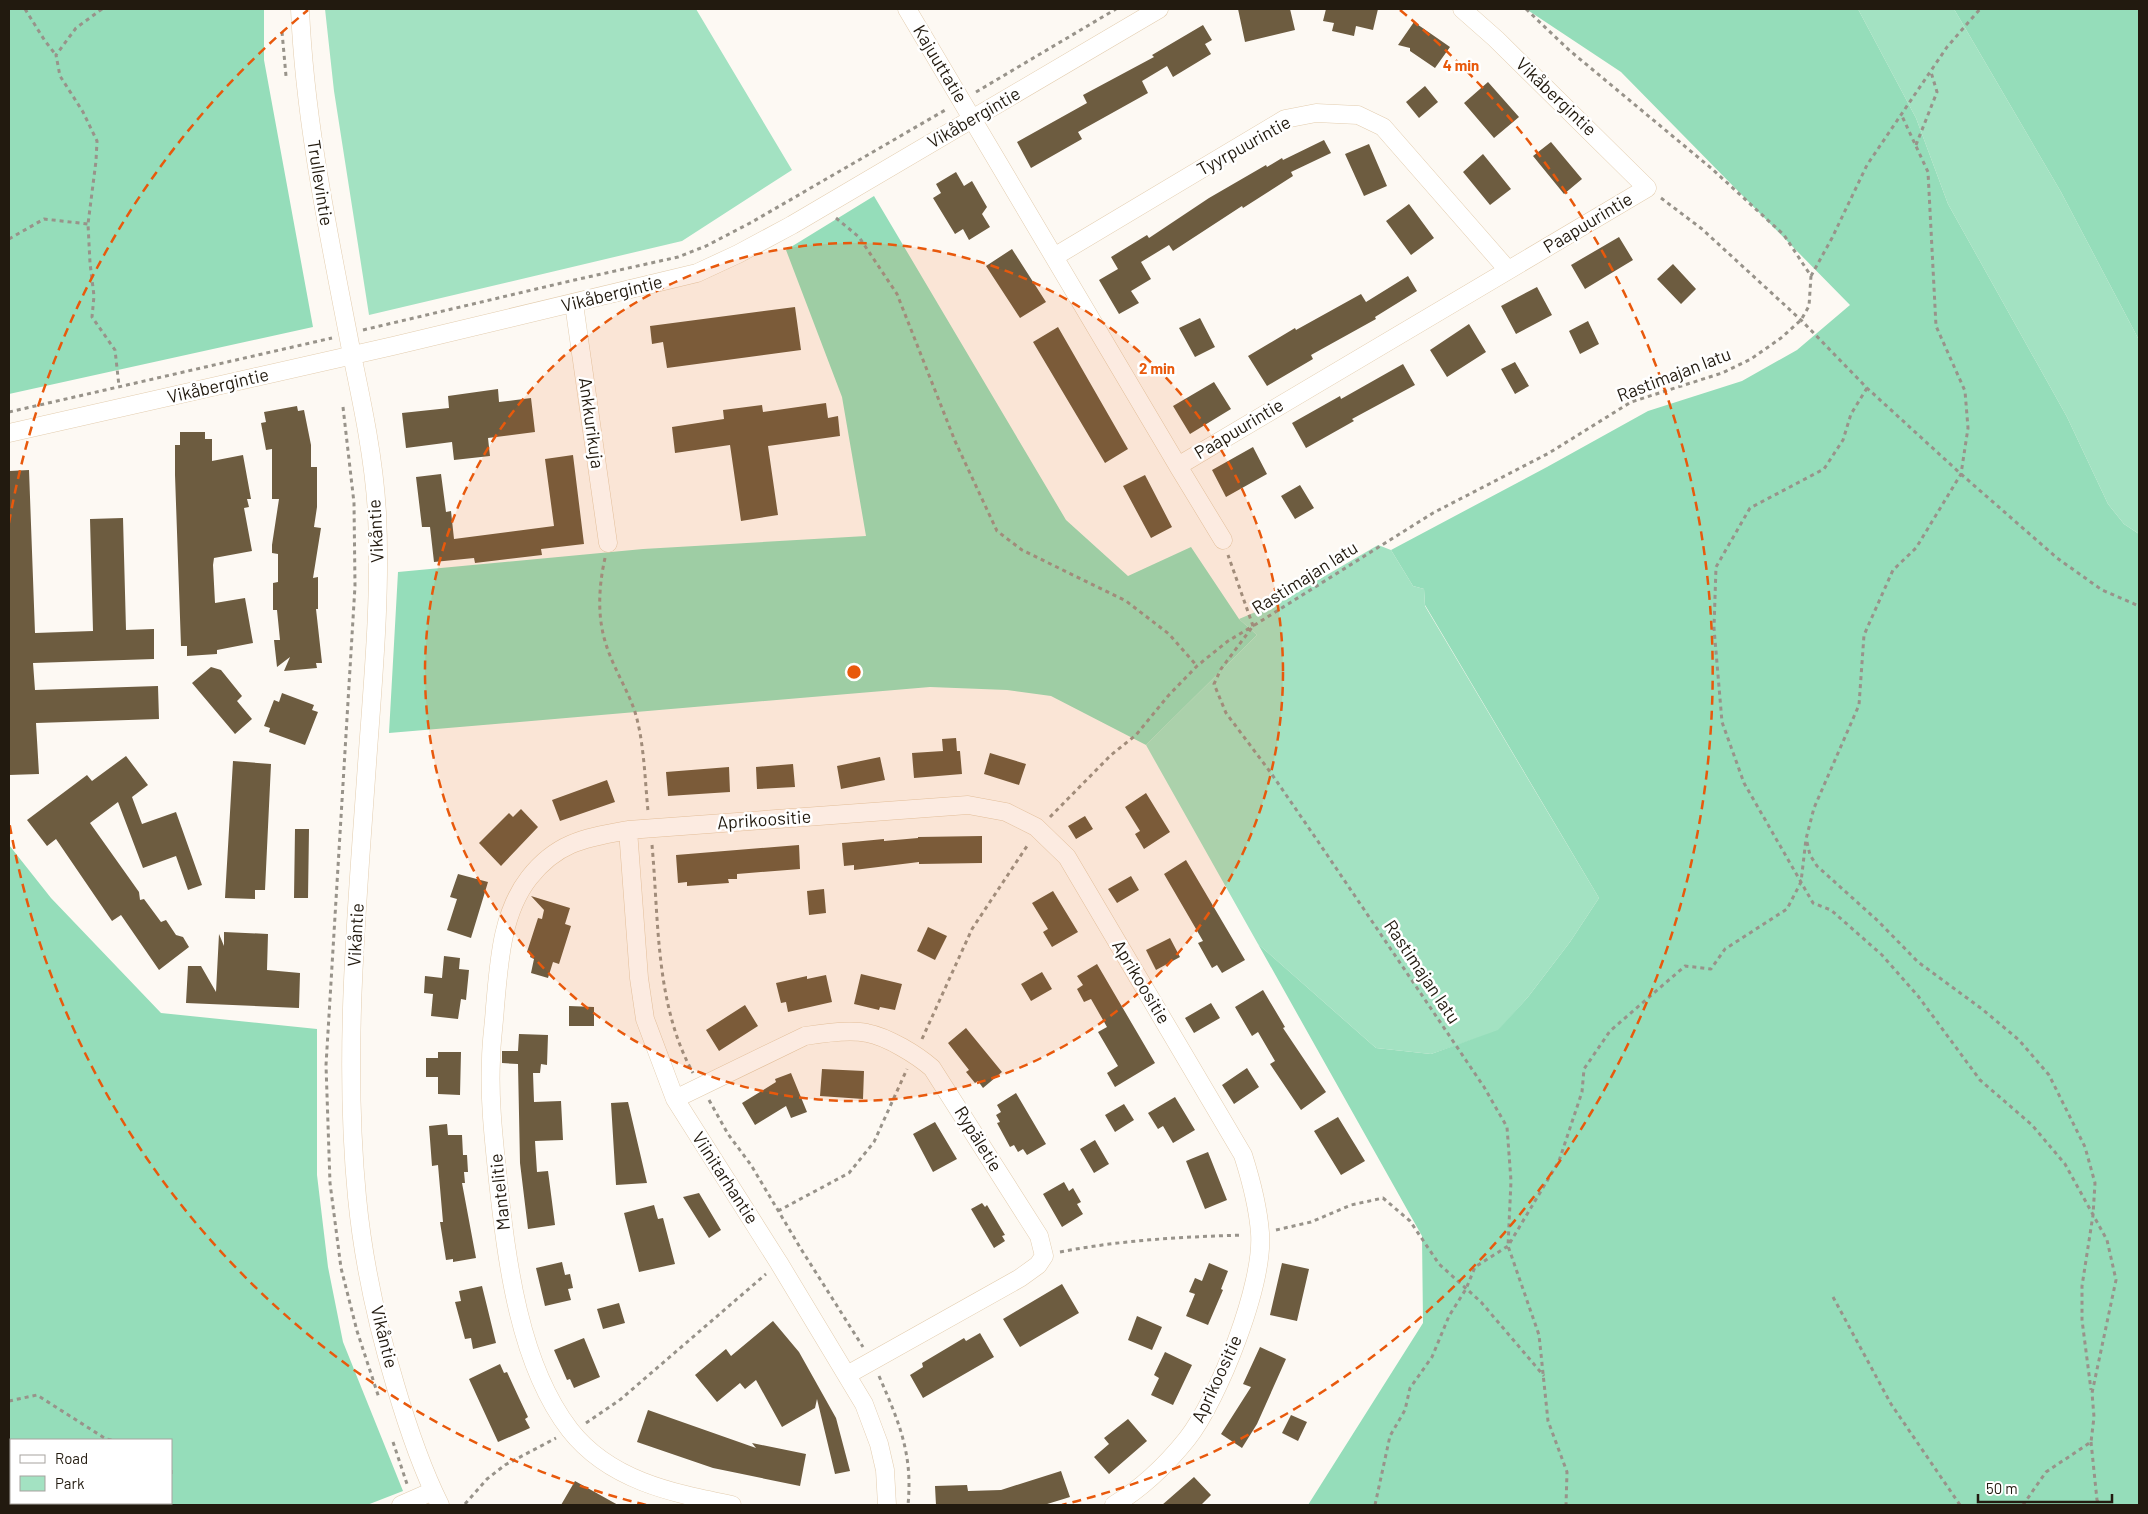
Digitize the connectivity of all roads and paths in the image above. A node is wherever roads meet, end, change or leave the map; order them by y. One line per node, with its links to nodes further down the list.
1 (25, 9): 10 (path)
2 (102, 9): 10 (path)
3 (300, 9): 26 (street, Trullevintie)
4 (908, 9): 12 (street, Kajuuttatie)
5 (1116, 9): 12 (path)
6 (1159, 9): 14 (street, Vikåbergintie)
7 (1462, 9): 16 (street, Vikåbergintie)
8 (1526, 9): 23 (path)
9 (1980, 9): 11 (path)
10 (56, 54): 19 (path)
11 (1931, 72): 13 (path); 15 (path)
12 (962, 100): 14 (street, Kajuuttatie); 17 (path)
13 (1902, 116): 15 (path); 23 (path)
14 (973, 118): 18 (street, Vikåbergintie); 21 (street, Paapuurintie)
15 (1916, 146): 33 (path)
16 (1647, 188): 22 (street, Paapuurintie); 25 (path)
17 (806, 191): 18 (path); 26 (path)
18 (822, 207): 24 (street, Vikåbergintie); 38 (path)
19 (88, 224): 20 (path); 28 (path)
20 (9, 239)
21 (1054, 257): 22 (street, Tyyrpuurintie); 32 (street, Paapuurintie)
22 (1508, 270): 32 (street, Paapuurintie)
23 (1811, 276): 25 (path, Rastimajan latu)
24 (574, 304): 27 (street, Vikåbergintie); 35 (street, Ankkurikuja)
25 (1801, 320): 29 (path); 37 (path, Rastimajan latu)
26 (349, 334): 27 (street, Trullevintie); 28 (path)
27 (353, 356): 31 (street, Vikåbergintie); 64 (street, Vikåntie)
28 (119, 386): 30 (path)
29 (1867, 388): 33 (path); 43 (path)
30 (9, 412)
31 (9, 433)
32 (1178, 466): 34 (street)
33 (1961, 474): 36 (path); 42 (path)
34 (1223, 540): 37 (path)
35 (608, 543): 39 (path)
36 (2139, 606)
37 (1253, 626): 38 (path); 50 (path, Rastimajan latu)
38 (1196, 666): 40 (path)
39 (650, 828): 40 (street, Aprikoositie); 41 (street, Aprikoositie); 45 (path)
40 (1038, 829): 44 (path); 49 (street, Aprikoositie)
41 (628, 830): 46 (street, Viinitarhantie); 61 (street, Mantelitie)
42 (1806, 839): 43 (path); 48 (path)
43 (1801, 882): 48 (path); 50 (path)
44 (914, 1053): 45 (street, Rypäletie); 47 (path); 52 (street, Rypäletie)
45 (702, 1088): 46 (street, Rypäletie); 47 (path)
46 (674, 1099): 53 (street, Viinitarhantie)
47 (778, 1211): 51 (path)
48 (2093, 1215): 59 (path); 59 (path)
49 (1260, 1234): 52 (path); 54 (path); 70 (street, Aprikoositie)
50 (1508, 1246): 54 (path); 58 (path, Rastimajan latu)
51 (801, 1249): 53 (path); 56 (path)
52 (1044, 1256): 56 (street)
53 (779, 1263): 57 (street, Viinitarhantie); 61 (path)
54 (1466, 1289): 58 (path); 71 (path)
55 (1833, 1298): 73 (path)
56 (872, 1360): 57 (street); 69 (path)
57 (847, 1376): 68 (street, Viinitarhantie)
58 (1545, 1377): 72 (path, Rastimajan latu)
59 (2092, 1393): 63 (path)
60 (9, 1401): 62 (path)
61 (571, 1431): 65 (path); 67 (street, Mantelitie)
62 (106, 1439)
63 (2091, 1442): 74 (path); 75 (path)
64 (436, 1498): 66 (street)
65 (465, 1504)
66 (402, 1505)
67 (732, 1505)
68 (887, 1505)
69 (908, 1505)
70 (1114, 1505)
71 (1375, 1505)
72 (1566, 1505)
73 (1960, 1505)
74 (2023, 1505)
75 (2100, 1505)

